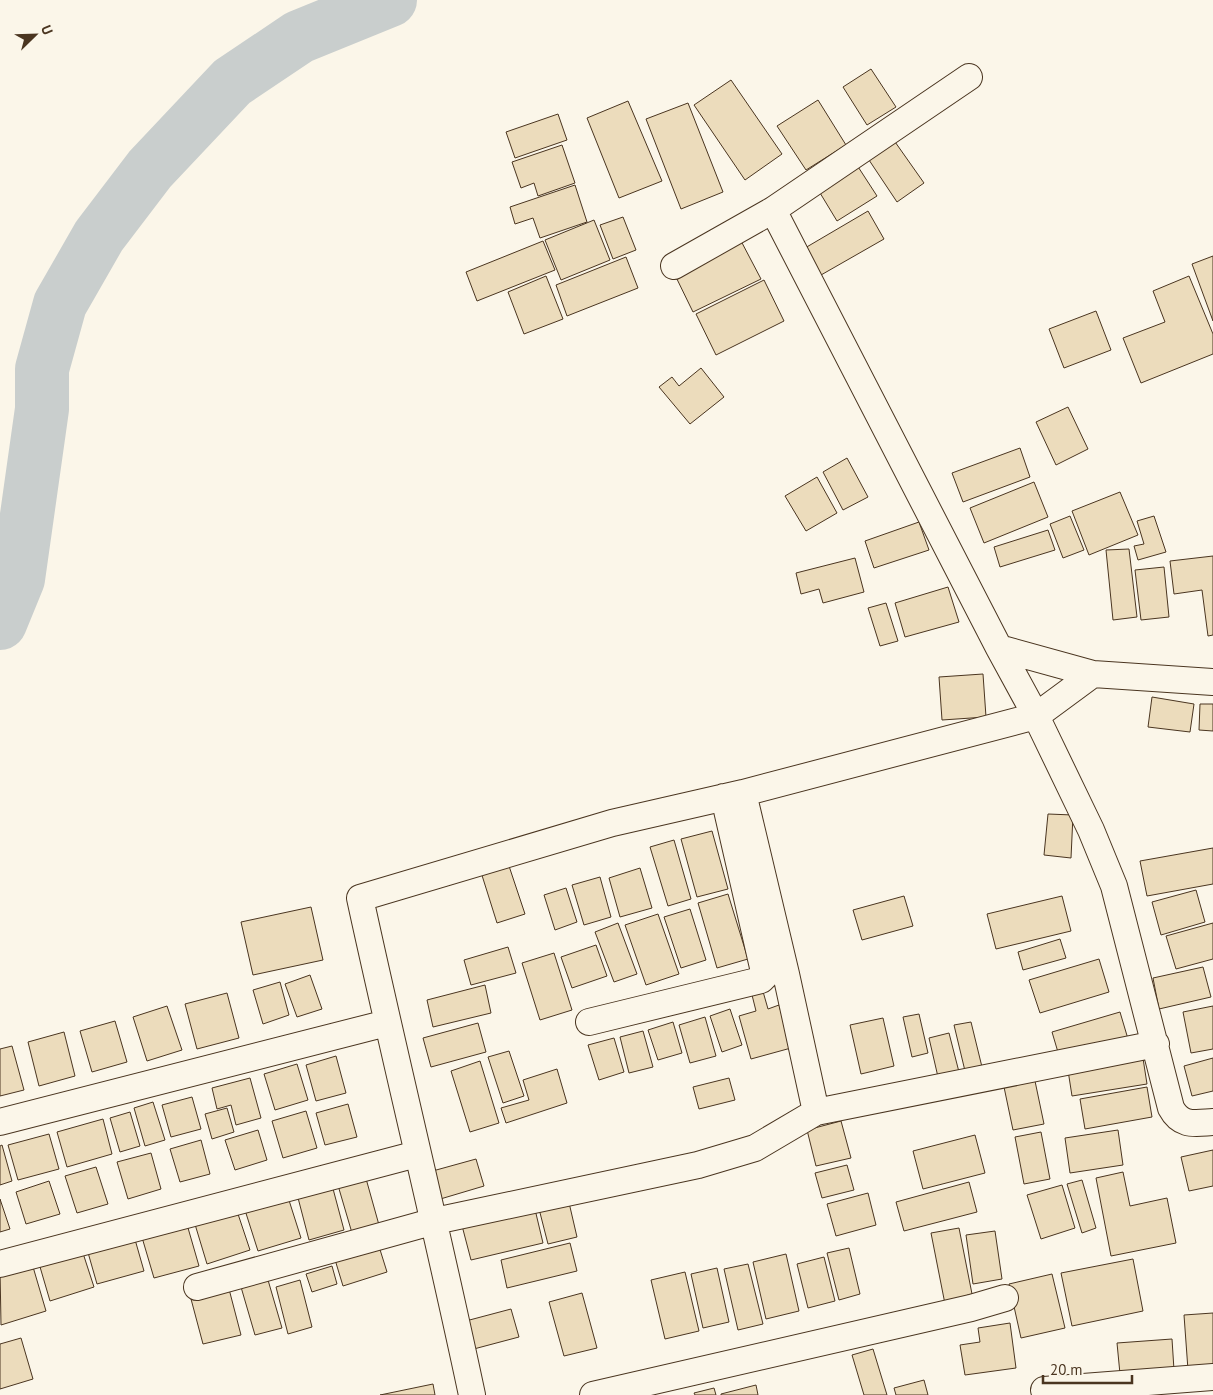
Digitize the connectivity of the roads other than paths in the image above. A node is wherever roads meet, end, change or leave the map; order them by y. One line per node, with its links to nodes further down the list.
1 (969, 77): 2 (street)
2 (773, 210): 3 (street); 4 (street)
3 (674, 266)
4 (999, 648): 5 (street); 7 (street)
5 (1093, 674): 6 (street); 7 (street)
6 (1213, 682)
7 (1036, 716): 8 (street); 11 (street)
8 (734, 795): 9 (street); 10 (street); 12 (street)
9 (589, 1022)
10 (387, 1023): 13 (street); 15 (street)
11 (1156, 1044): 12 (street); 14 (street)
12 (816, 1112): 16 (street)
13 (0, 1122)
14 (1213, 1122)
15 (417, 1154): 16 (street); 17 (street)
16 (435, 1221): 18 (street); 22 (street)
17 (0, 1264)
18 (197, 1287)
19 (1004, 1298): 23 (street)
20 (1213, 1376): 21 (street)
21 (1044, 1390)
22 (472, 1395)
23 (593, 1395)

